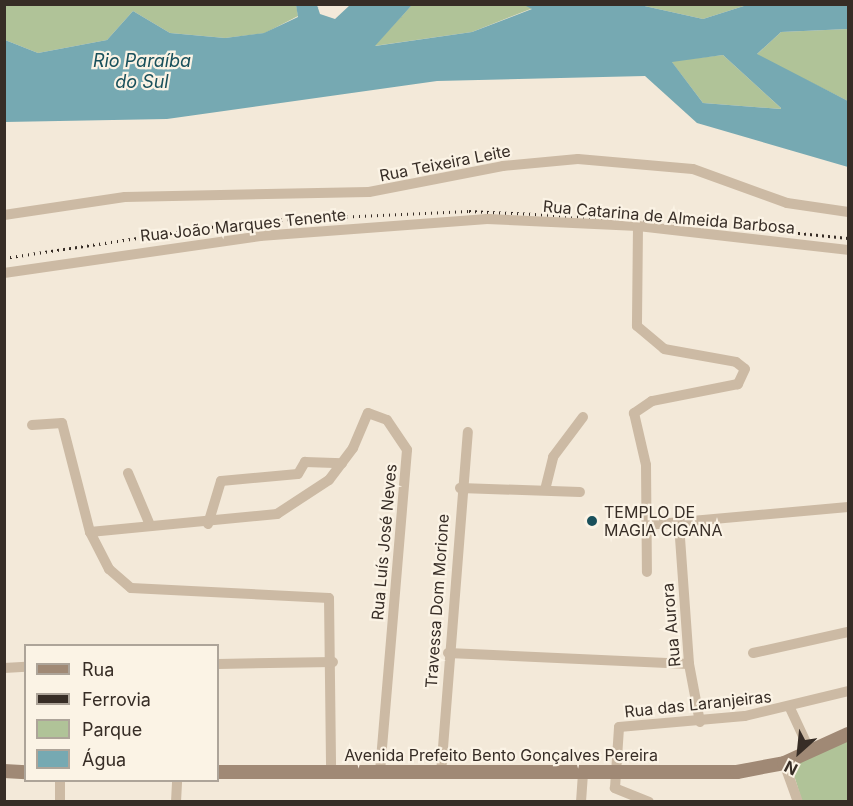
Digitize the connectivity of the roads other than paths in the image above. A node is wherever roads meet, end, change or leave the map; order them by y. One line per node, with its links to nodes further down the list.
1 (849, 212): 2 (street, Rua Teixeira Leite)
2 (4, 215)
3 (487, 219): 4 (street, Rua Catarina de Almeida Barbosa); 6 (street, Rua João Marques Tenente)
4 (638, 226): 5 (street, Rua Catarina de Almeida Barbosa); 18 (street)
5 (849, 250)
6 (4, 273)
7 (583, 417): 13 (street)
8 (32, 425): 20 (street)
9 (468, 432): 12 (street, Travessa Dom Morione)
10 (342, 463): 16 (street, Rua Luís José Neves); 16 (street); 40 (street, Rua Luís José Neves)
11 (128, 473): 17 (street)
12 (460, 488): 13 (street); 23 (street, Travessa Dom Morione)
13 (545, 490): 14 (street)
14 (580, 492)
15 (849, 507): 19 (street)
16 (208, 524): 17 (street, Rua Luís José Neves)
17 (150, 525): 20 (street, Rua Luís José Neves)
18 (647, 525): 19 (street); 21 (street)
19 (679, 525): 27 (street, Rua Aurora)
20 (90, 532): 25 (street)
21 (647, 572)
22 (849, 632): 24 (street)
23 (448, 653): 27 (street); 43 (street, Travessa Dom Morione)
24 (753, 653)
25 (333, 662): 26 (street); 39 (street)
26 (219, 664)
27 (689, 664): 32 (street, Rua Aurora)
28 (24, 667): 29 (street)
29 (4, 668)
30 (849, 691): 31 (street, Rua das Laranjeiras)
31 (789, 708): 32 (street, Rua das Laranjeiras); 34 (street, Rua das Laranjeiras)
32 (700, 722): 42 (street, Rua das Laranjeiras)
33 (849, 734): 34 (street, Avenida Prefeito Bento Gonçalves Pereira)
34 (810, 751): 35 (street, Avenida Prefeito Bento Gonçalves Pereira)
35 (784, 763): 42 (street, Avenida Prefeito Bento Gonçalves Pereira); 52 (street)
36 (4, 771): 37 (street)
37 (24, 772)
38 (219, 772): 39 (street, Avenida Prefeito Bento Gonçalves Pereira)
39 (330, 772): 40 (street, Avenida Prefeito Bento Gonçalves Pereira)
40 (380, 772): 43 (street, Avenida Prefeito Bento Gonçalves Pereira)
41 (583, 772): 42 (street, Avenida Prefeito Bento Gonçalves Pereira); 43 (street, Avenida Prefeito Bento Gonçalves Pereira); 49 (street)
42 (616, 772): 46 (street)
43 (441, 773)
44 (60, 782): 47 (street)
45 (177, 782): 48 (street)
46 (615, 788): 50 (street); 51 (street)
47 (60, 801)
48 (176, 801)
49 (581, 801)
50 (615, 801)
51 (649, 801)
52 (798, 801)

